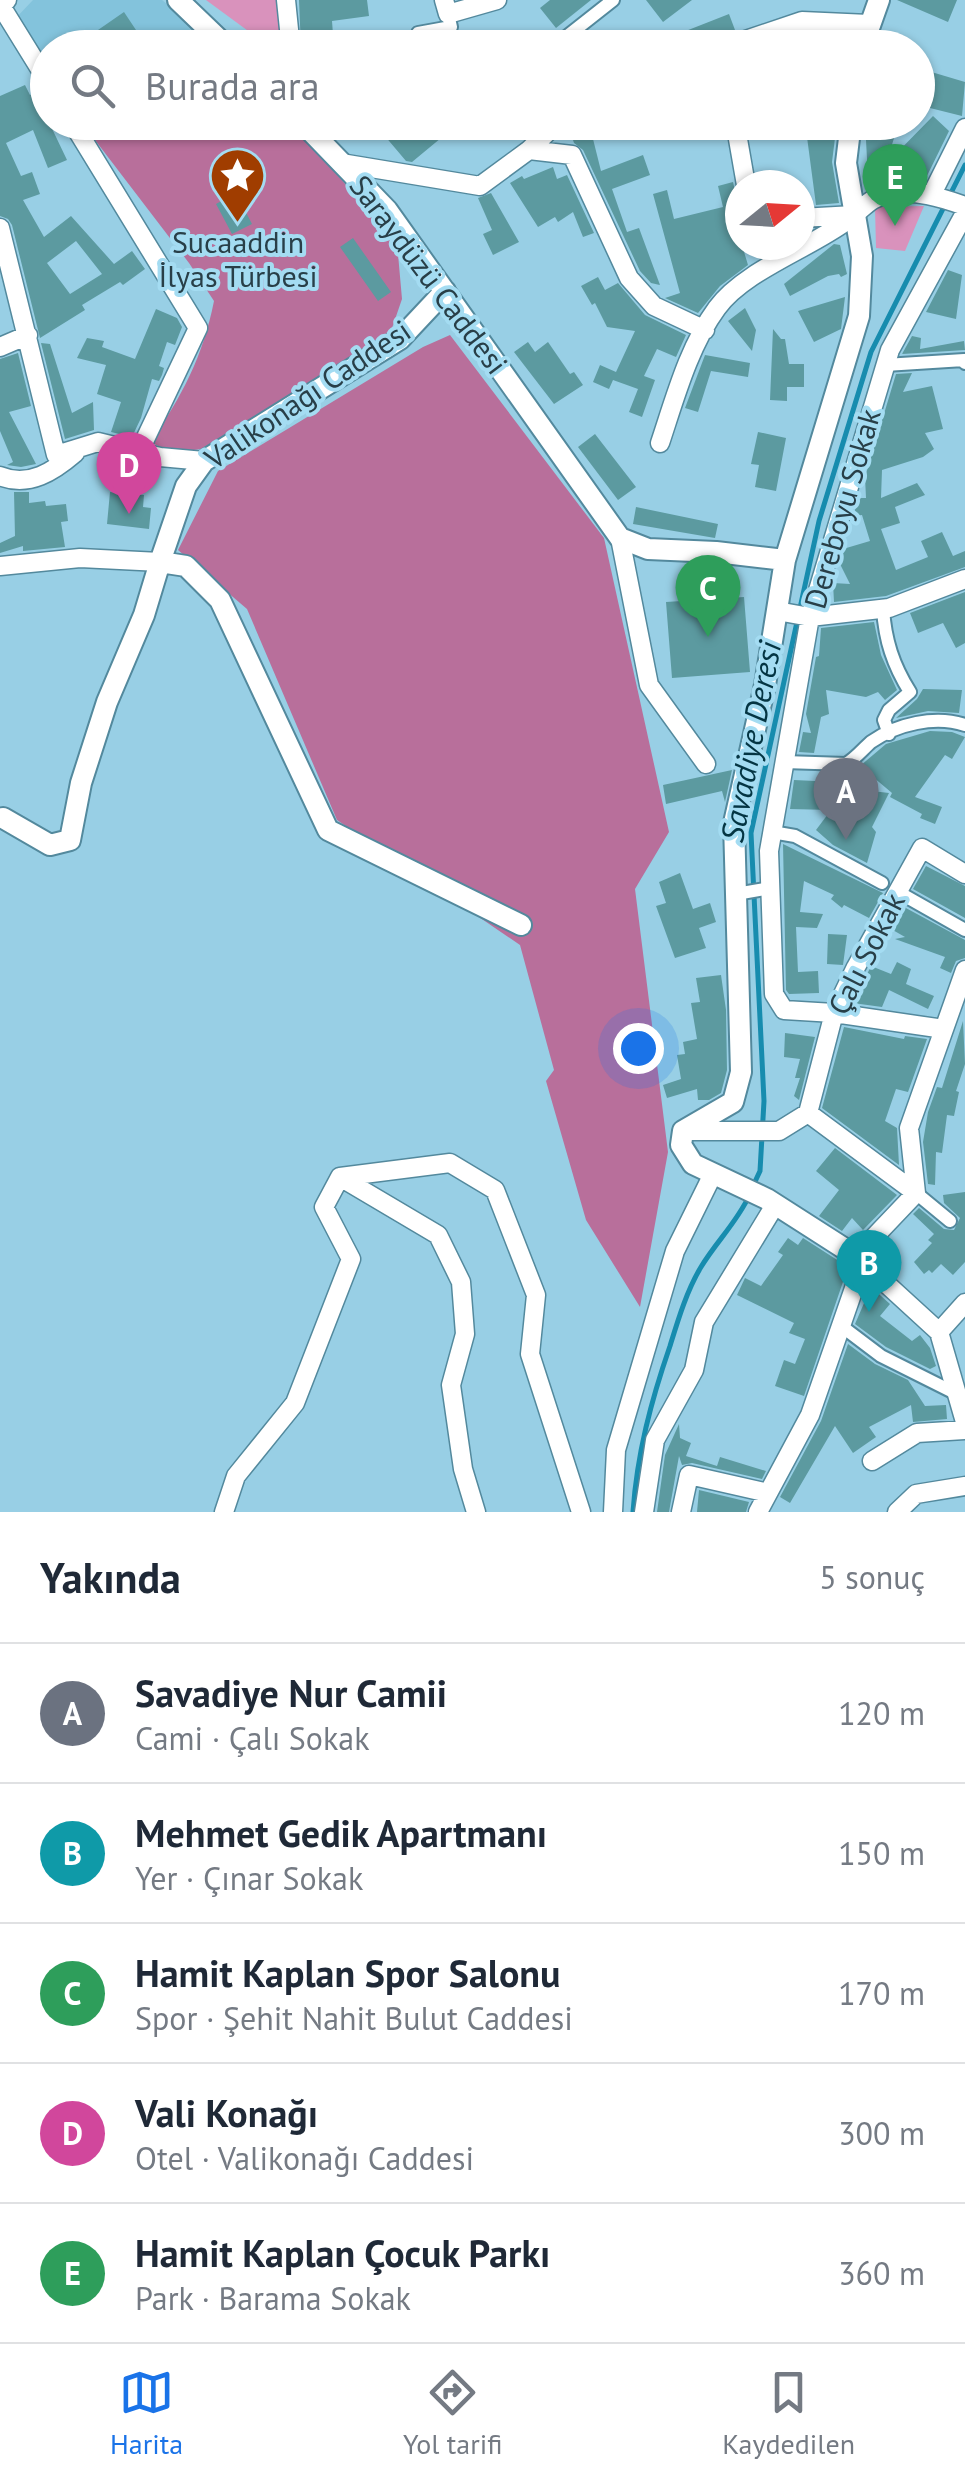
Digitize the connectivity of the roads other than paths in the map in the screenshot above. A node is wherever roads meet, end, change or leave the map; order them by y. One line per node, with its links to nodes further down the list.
1 (8, 0): 15 (street)
2 (178, 0): 9 (street)
3 (286, 0): 10 (street)
4 (496, 0): 7 (street)
5 (614, 0): 12 (street)
6 (879, 0): 8 (street)
7 (446, 7): 11 (street)
8 (870, 24): 13 (street); 14 (street)
9 (209, 30)
10 (289, 30)
11 (434, 30)
12 (575, 30)
13 (775, 30)
14 (868, 30)
15 (30, 52)
16 (965, 128): 25 (street)
17 (83, 140): 39 (street)
18 (319, 140): 23 (street, Saraydüzü Caddesi)
19 (539, 140): 22 (street)
20 (737, 140): 24 (street)
21 (849, 140): 26 (street)
22 (529, 150): 23 (street); 32 (street)
23 (341, 163): 31 (street, Saraydüzü Caddesi)
24 (743, 170)
25 (932, 194): 26 (street); 28 (street)
26 (856, 215): 27 (street); 32 (street); 43 (street)
27 (815, 217)
28 (963, 218): 36 (street, Dereboyu Sokak)
29 (0, 228): 30 (street)
30 (6, 269): 33 (street)
31 (445, 291): 40 (street, Valikonağı Caddesi); 42 (street, Saraydüzü Caddesi)
32 (705, 330): 37 (street)
33 (28, 336): 34 (street); 38 (street)
34 (0, 347)
35 (965, 363): 36 (street)
36 (886, 366): 49 (street, Dereboyu Sokak)
37 (660, 443)
38 (80, 448): 39 (street); 41 (street)
39 (139, 452): 40 (street)
40 (204, 460): 44 (street, Valikonağı Caddesi)
41 (0, 476)
42 (620, 538): 43 (street); 53 (street)
43 (786, 560): 48 (street)
44 (160, 562): 45 (street); 54 (street, Valikonağı Caddesi); 60 (street)
45 (0, 566)
46 (965, 579): 47 (street)
47 (884, 608): 49 (street); 51 (street)
48 (777, 612): 49 (street); 59 (street)
49 (810, 617): 52 (street, Dereboyu Sokak)
50 (965, 726): 51 (street)
51 (889, 734): 52 (street)
52 (784, 762): 55 (street, Dereboyu Sokak)
53 (706, 764)
54 (3, 818)
55 (772, 832): 57 (street); 58 (street, Dereboyu Sokak)
56 (965, 874): 57 (street, Çalı Sokak)
57 (890, 887): 61 (street); 63 (street, Çalı Sokak)
58 (768, 888): 59 (street); 63 (street, Dereboyu Sokak)
59 (739, 894): 66 (street)
60 (520, 925)
61 (965, 930)
62 (965, 970): 64 (street)
63 (834, 1013): 64 (street); 65 (street, Çalı Sokak)
64 (944, 1030): 69 (street)
65 (808, 1113): 66 (street); 69 (street)
66 (684, 1130): 67 (street)
67 (713, 1174): 70 (street); 85 (street)
68 (340, 1177): 82 (street); 83 (street); 84 (street)
69 (916, 1193): 71 (street); 72 (street)
70 (771, 1202): 72 (street); 86 (street)
71 (950, 1220)
72 (856, 1256): 74 (street); 75 (street)
73 (965, 1303): 75 (street)
74 (840, 1326): 76 (street); 81 (street)
75 (939, 1332): 76 (street)
76 (957, 1394): 77 (street)
77 (965, 1422)
78 (965, 1430): 79 (street)
79 (872, 1461)
80 (965, 1486): 89 (street)
81 (768, 1493): 87 (street); 88 (street)
82 (224, 1512)
83 (476, 1512)
84 (580, 1512)
85 (614, 1512)
86 (644, 1512)
87 (681, 1512)
88 (758, 1512)
89 (897, 1512)

